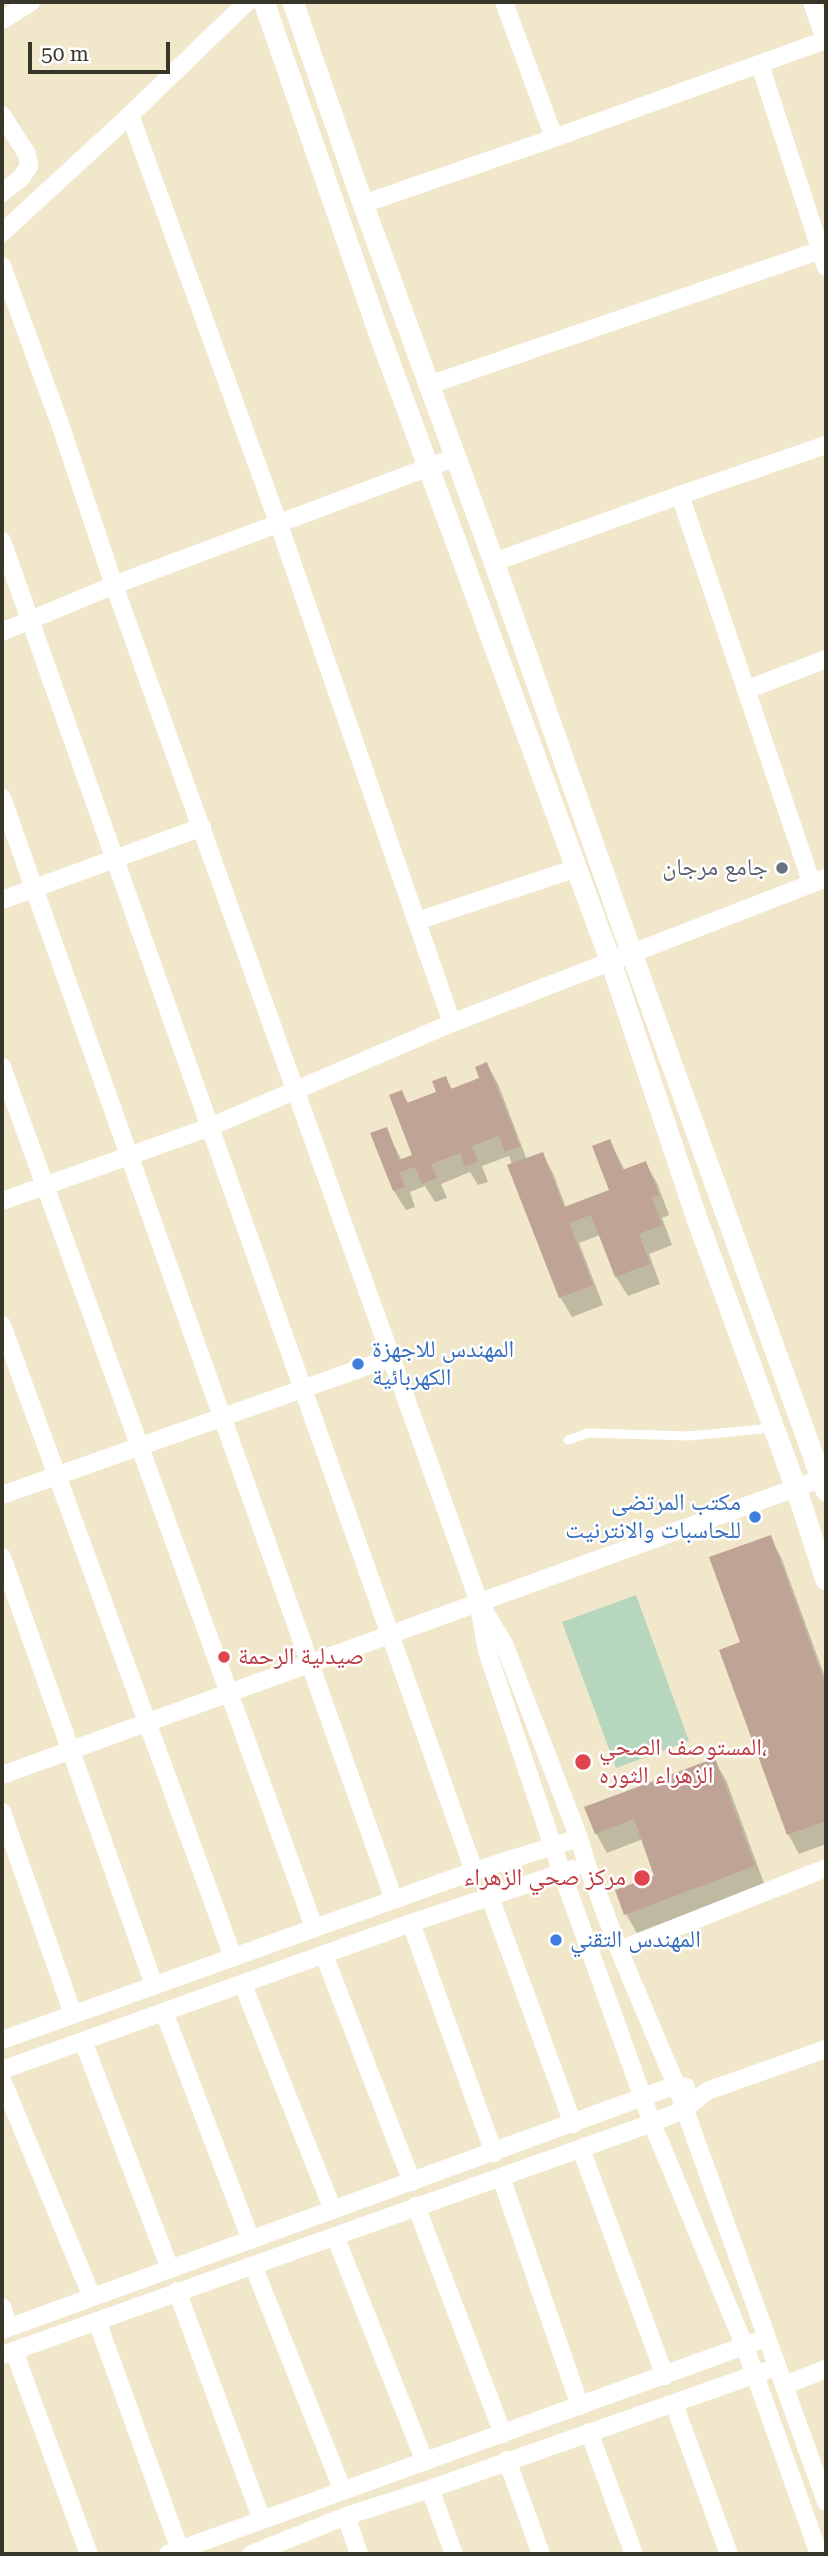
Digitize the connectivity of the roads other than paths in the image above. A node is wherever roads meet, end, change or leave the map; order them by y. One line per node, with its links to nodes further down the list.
1 (31, 2): 7 (street)
2 (247, 2): 11 (street)
3 (264, 2): 21 (street)
4 (293, 2): 14 (street)
5 (504, 2): 12 (street)
6 (812, 2): 8 (street)
7 (2, 20)
8 (826, 40): 9 (street)
9 (760, 65): 12 (street); 16 (street)
10 (2, 115): 13 (street)
11 (130, 115): 15 (street); 23 (street)
12 (554, 138): 14 (street)
13 (2, 193)
14 (363, 204): 18 (street)
15 (2, 233)
16 (823, 258): 18 (street)
17 (2, 266): 26 (street)
18 (429, 385): 20 (street)
19 (826, 445): 22 (street)
20 (456, 457): 21 (street); 25 (street)
21 (430, 467): 23 (street); 34 (street)
22 (680, 495): 25 (street); 30 (street)
23 (278, 522): 26 (street); 38 (street)
24 (2, 541): 27 (street)
25 (494, 562): 39 (street)
26 (114, 585): 27 (street); 32 (street)
27 (30, 622): 28 (street); 33 (street)
28 (2, 632)
29 (826, 659): 30 (street)
30 (746, 690): 35 (street)
31 (2, 798): 36 (street)
32 (202, 827): 33 (street); 43 (street)
33 (114, 859): 36 (street); 44 (street)
34 (577, 867): 38 (street); 40 (street)
35 (819, 881): 39 (street)
36 (34, 888): 37 (street); 45 (street)
37 (2, 900)
38 (417, 921): 41 (street)
39 (632, 954): 40 (street); 56 (street)
40 (611, 962): 41 (street); 52 (street)
41 (452, 1023): 43 (street)
42 (2, 1067): 46 (street)
43 (295, 1089): 44 (street); 49 (street)
44 (209, 1127): 45 (street); 50 (street)
45 (129, 1156): 46 (street); 51 (street)
46 (45, 1185): 47 (street); 54 (street)
47 (2, 1201)
48 (2, 1325): 55 (street)
49 (390, 1358): 50 (street); 61 (street)
50 (302, 1387): 51 (street); 62 (street)
51 (222, 1416): 54 (street); 63 (street)
52 (774, 1428): 53 (lane); 57 (street)
53 (568, 1440)
54 (139, 1446): 55 (street); 64 (street)
55 (57, 1476): 58 (street); 65 (street)
56 (825, 1482): 57 (street)
57 (796, 1488): 60 (street); 61 (street)
58 (2, 1495)
59 (2, 1557): 66 (street)
60 (826, 1580)
61 (479, 1602): 62 (street); 69 (street); 70 (street)
62 (391, 1636): 63 (street); 73 (street)
63 (310, 1665): 64 (street); 76 (street)
64 (229, 1694): 65 (street); 78 (street)
65 (147, 1724): 66 (street); 81 (street)
66 (71, 1750): 67 (street); 82 (street)
67 (2, 1775)
68 (2, 1812): 85 (street)
69 (579, 1838): 70 (street); 71 (street)
70 (554, 1846): 73 (street); 74 (street)
71 (587, 1865): 74 (street); 79 (street)
72 (826, 1868): 79 (street)
73 (474, 1871): 76 (street)
74 (562, 1873): 75 (street); 93 (street)
75 (490, 1897): 77 (street); 96 (street)
76 (394, 1900): 78 (street)
77 (411, 1923): 80 (street); 98 (street)
78 (314, 1927): 81 (street)
79 (620, 1950): 91 (street)
80 (324, 1955): 83 (street); 100 (street)
81 (233, 1957): 82 (street)
82 (154, 1985): 85 (street)
83 (243, 1985): 84 (street); 102 (street)
84 (163, 2012): 87 (street); 104 (street)
85 (73, 2014): 86 (street)
86 (2, 2040)
87 (83, 2041): 89 (street); 106 (street)
88 (824, 2056): 92 (street)
89 (2, 2070)
90 (2, 2080): 108 (street)
91 (676, 2085): 92 (street); 93 (street); 94 (street)
92 (707, 2091): 94 (street)
93 (643, 2099): 95 (street); 96 (street)
94 (685, 2109): 95 (street); 112 (street)
95 (652, 2123): 97 (street); 113 (street)
96 (573, 2124): 98 (street)
97 (581, 2149): 99 (street); 118 (street)
98 (494, 2153): 100 (street)
99 (502, 2177): 101 (street); 121 (street)
100 (412, 2182): 102 (street)
101 (416, 2206): 103 (street); 123 (street)
102 (333, 2210): 104 (street)
103 (335, 2236): 105 (street); 125 (street)
104 (251, 2240): 106 (street)
105 (253, 2265): 107 (street); 127 (street)
106 (170, 2269): 108 (street)
107 (177, 2291): 110 (street); 130 (street)
108 (92, 2297): 111 (street)
109 (2, 2307): 111 (street)
110 (97, 2321): 114 (street); 132 (street)
111 (6, 2328)
112 (768, 2337): 113 (street); 115 (street)
113 (745, 2347): 117 (street); 118 (street)
114 (8, 2353): 133 (street)
115 (778, 2365): 117 (street); 119 (street)
116 (826, 2370): 119 (street)
117 (754, 2375): 120 (street); 140 (street)
118 (664, 2376): 121 (street)
119 (785, 2385): 128 (street)
120 (674, 2404): 122 (street); 139 (street)
121 (580, 2406): 123 (street)
122 (589, 2432): 124 (street); 138 (street)
123 (503, 2434): 125 (street)
124 (507, 2460): 126 (street); 137 (street)
125 (425, 2462): 127 (street)
126 (429, 2489): 129 (street); 136 (street)
127 (343, 2491): 130 (street)
128 (826, 2502)
129 (345, 2516): 131 (street); 135 (street)
130 (262, 2520): 132 (street)
131 (271, 2551): 134 (street)
132 (174, 2552)
133 (89, 2554)
134 (251, 2554)
135 (359, 2554)
136 (454, 2554)
137 (541, 2554)
138 (634, 2554)
139 (729, 2554)
140 (820, 2554)

